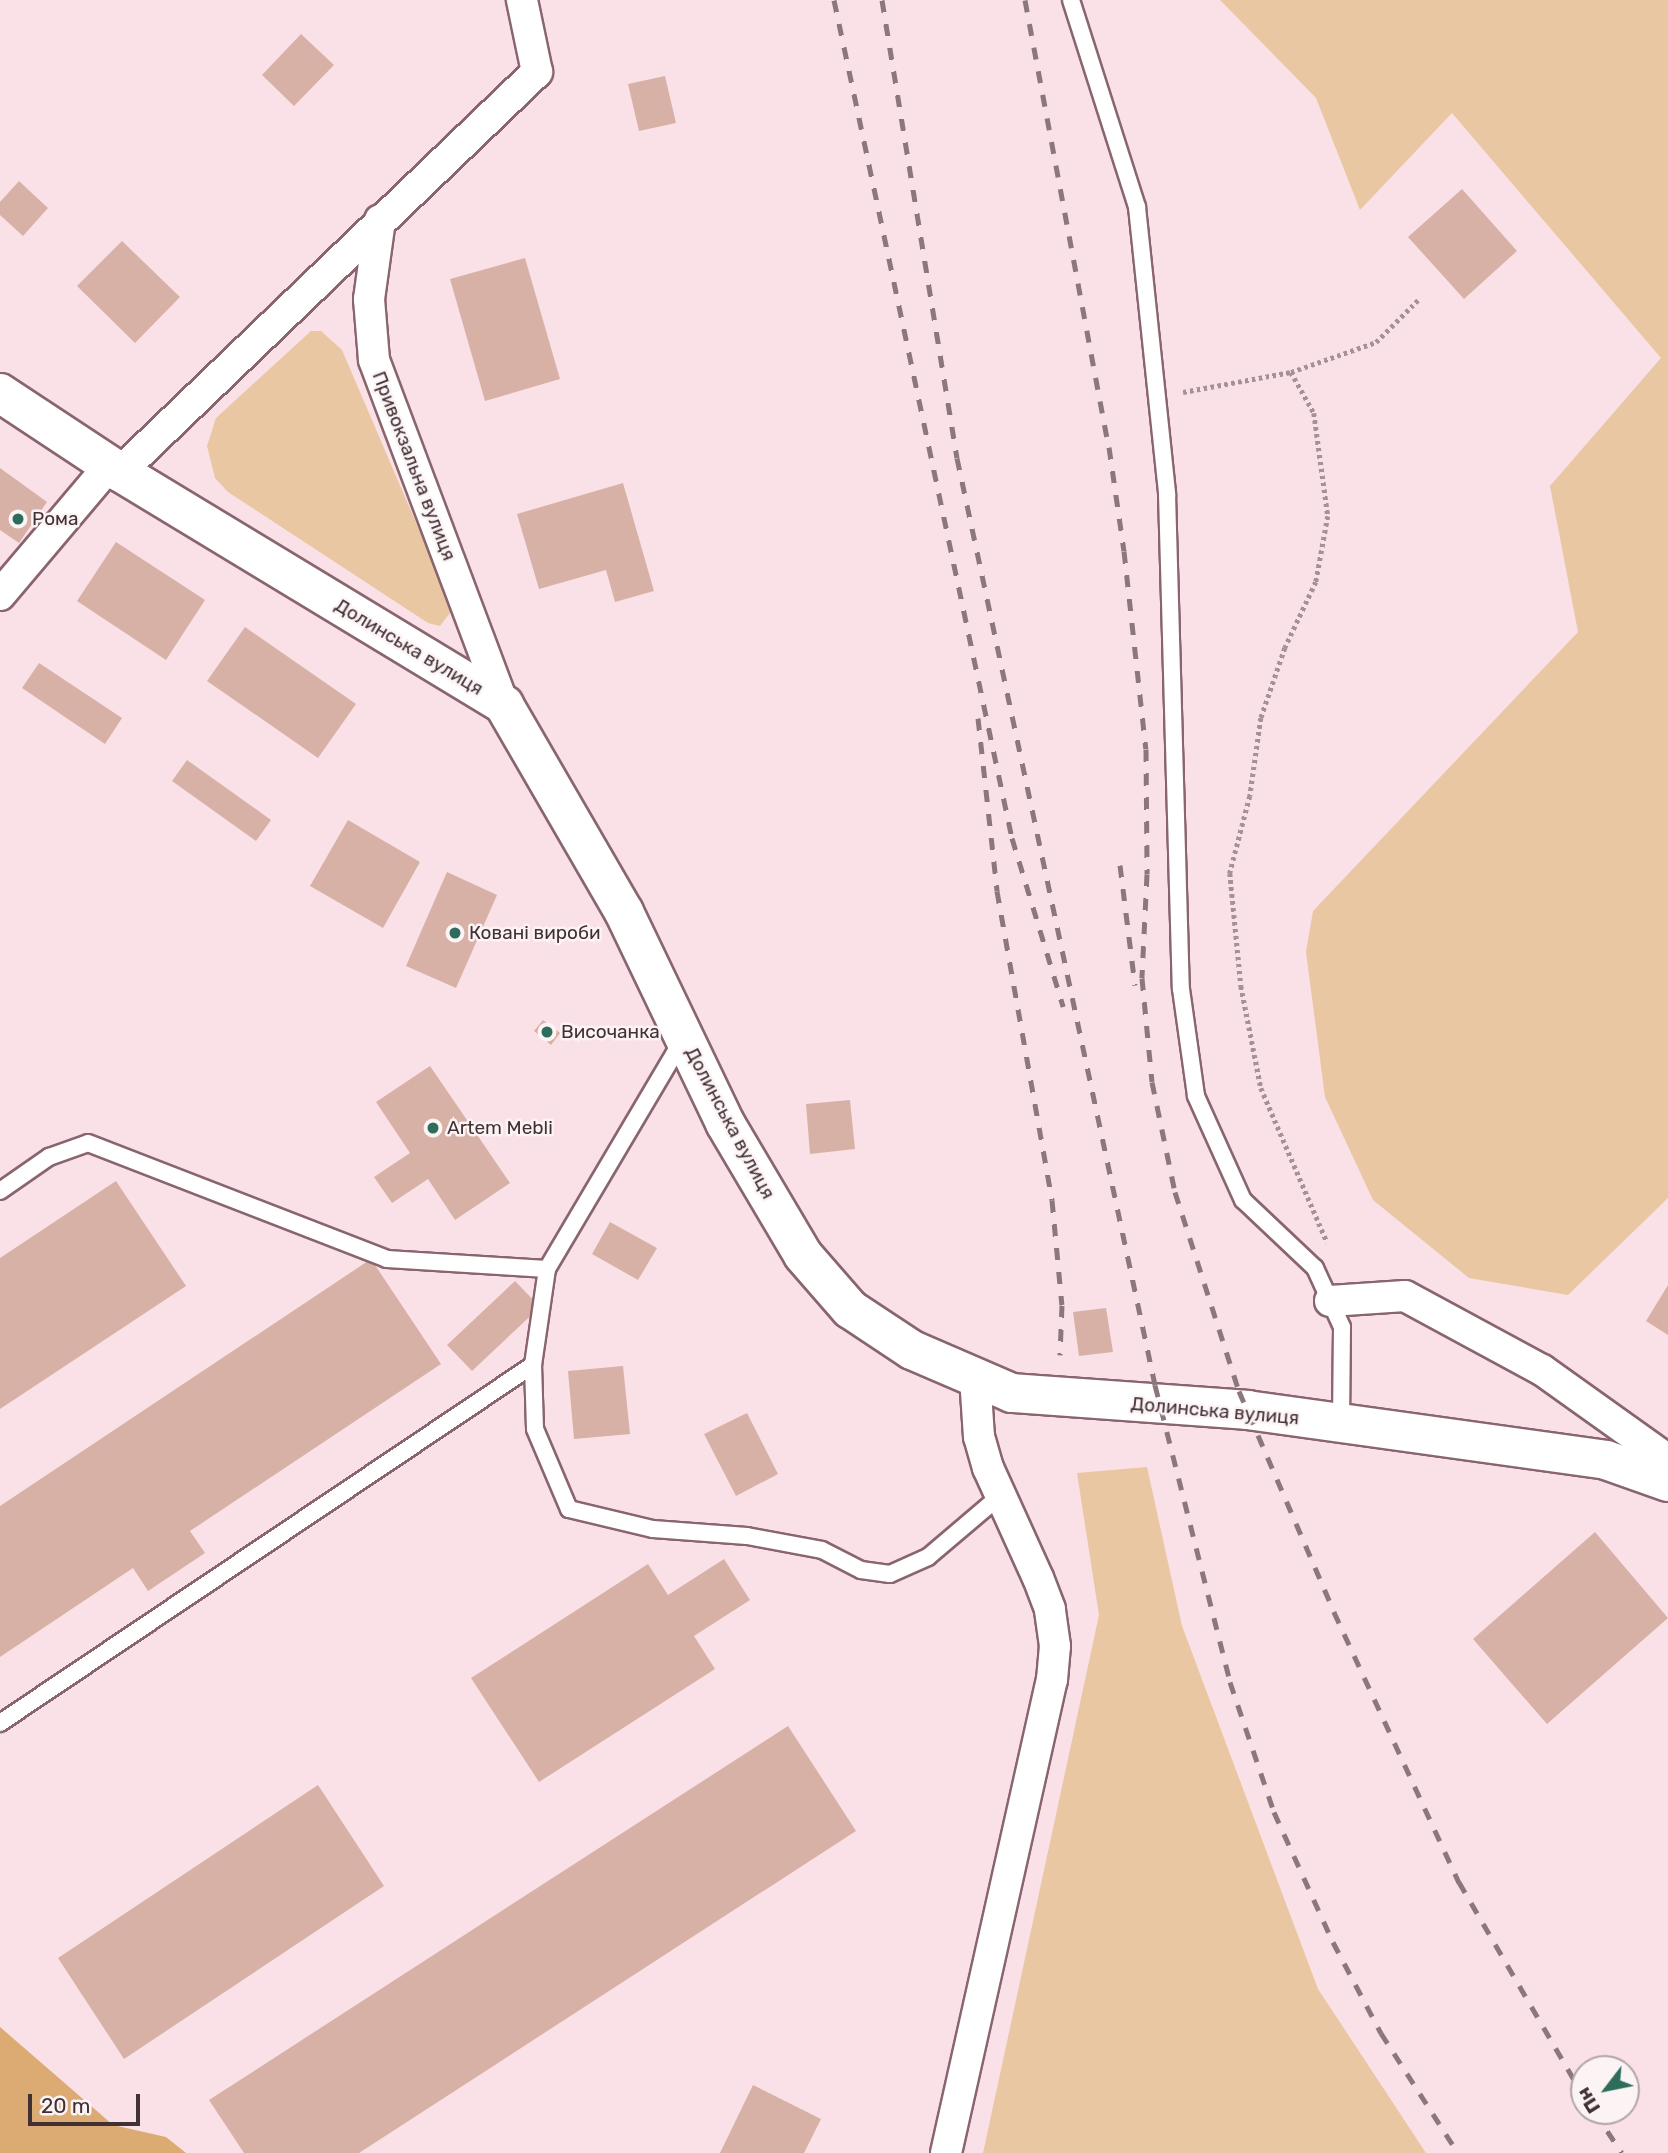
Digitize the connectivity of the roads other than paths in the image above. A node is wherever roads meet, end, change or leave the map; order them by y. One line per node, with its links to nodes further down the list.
1 (522, 0): 3 (street)
2 (1071, 0): 11 (lane)
3 (380, 220): 5 (street); 7 (street, Привокзальна вулиця)
4 (0, 393): 5 (main road, Долинська вулиця)
5 (115, 468): 6 (street); 7 (main road, Долинська вулиця)
6 (0, 595)
7 (504, 705): 8 (main road, Долинська вулиця)
8 (684, 1037): 10 (lane); 13 (main road, Долинська вулиця)
9 (0, 1191): 10 (lane)
10 (547, 1269): 12 (lane)
11 (1330, 1301): 14 (lane); 15 (street)
12 (533, 1365): 17 (lane); 18 (lane)
13 (975, 1377): 14 (main road, Долинська вулиця); 17 (street)
14 (1341, 1424): 16 (main road, Долинська вулиця)
15 (1668, 1460)
16 (1668, 1482)
17 (1000, 1496): 19 (street)
18 (0, 1723)
19 (946, 2153)

